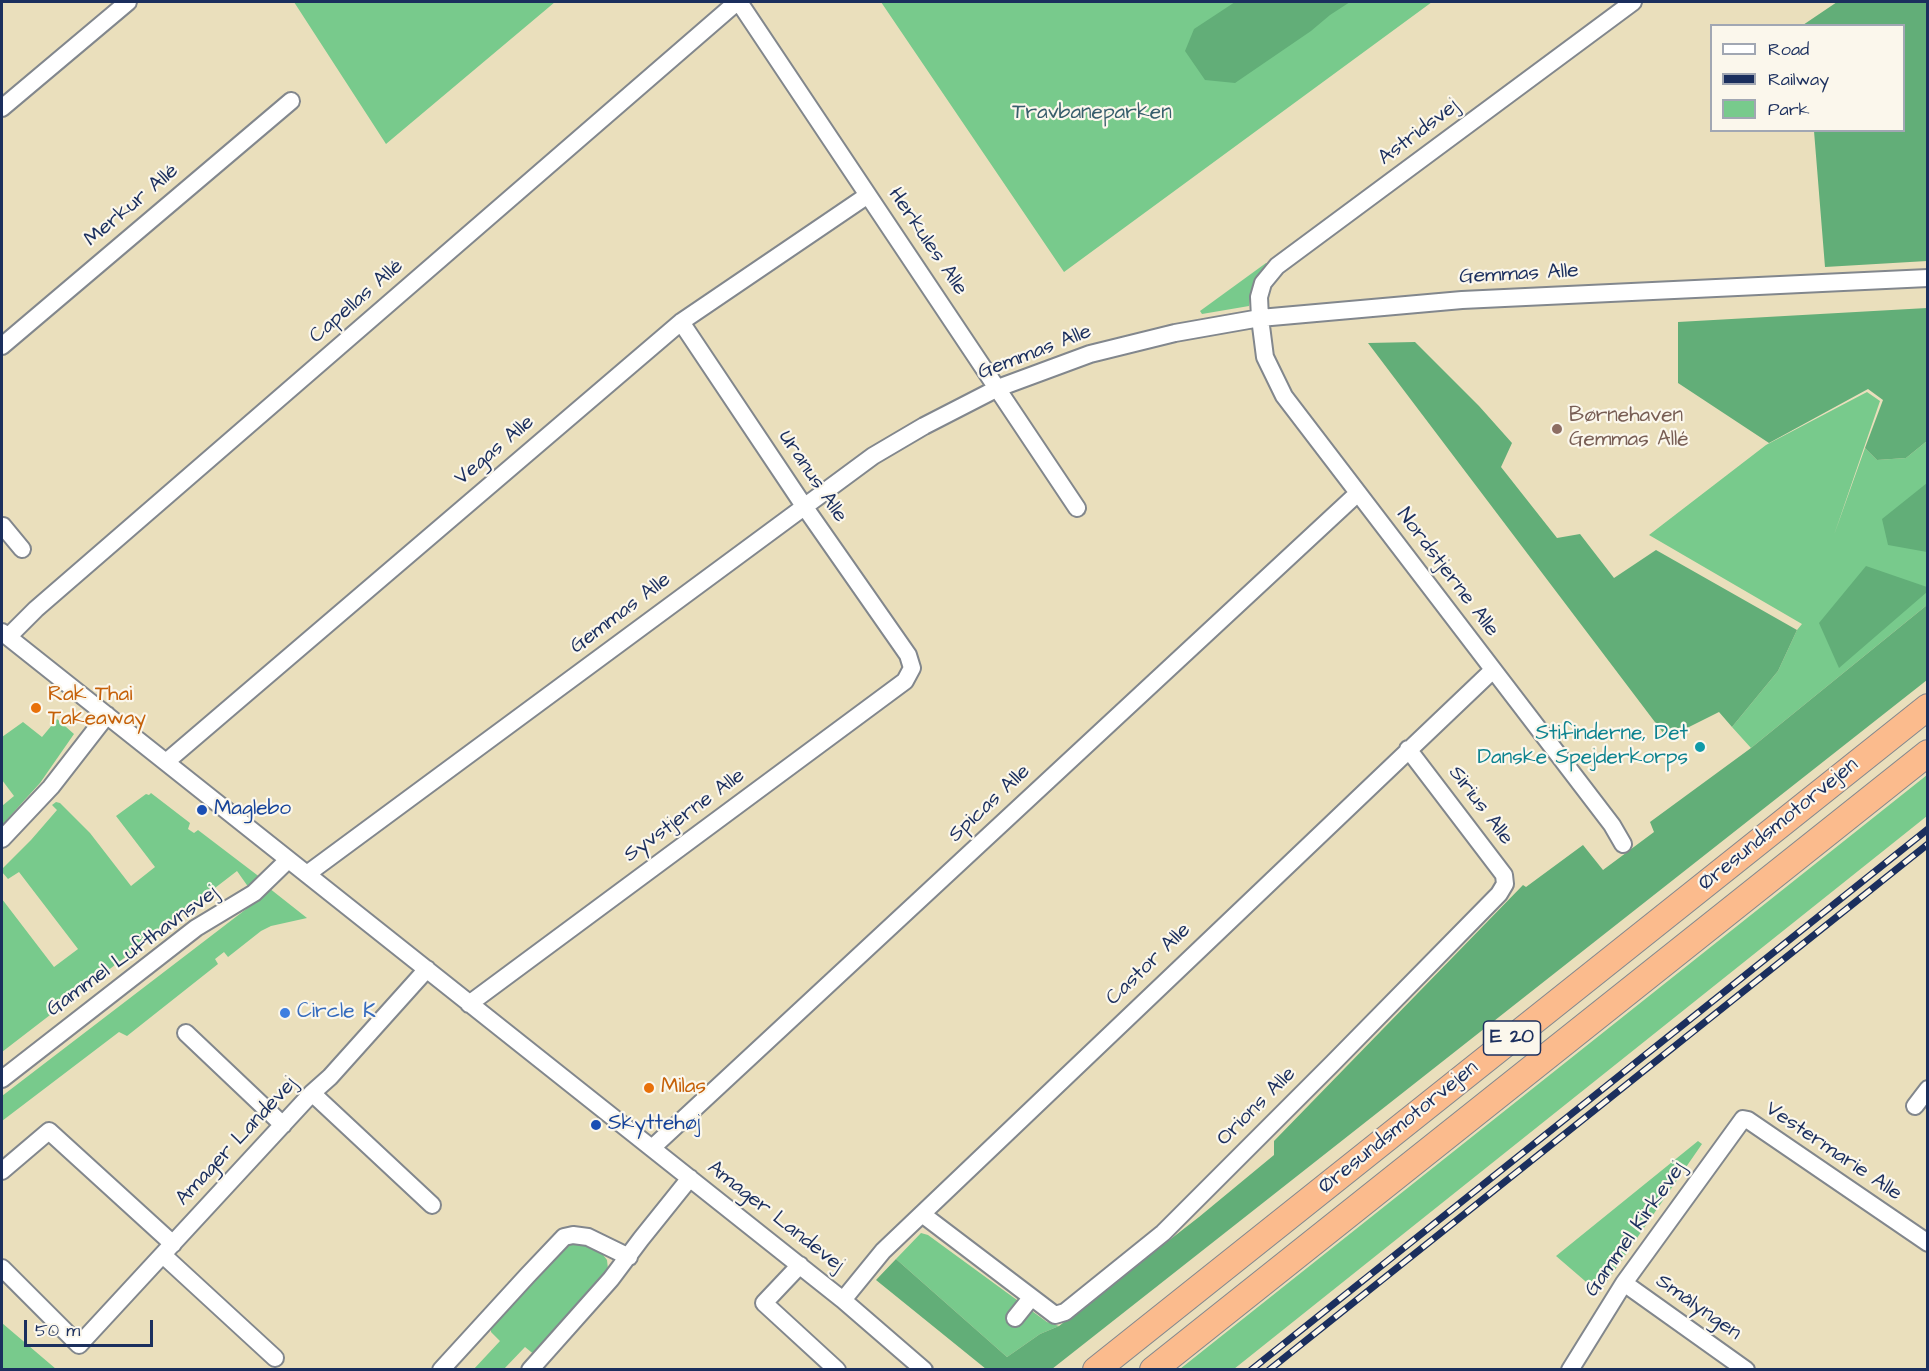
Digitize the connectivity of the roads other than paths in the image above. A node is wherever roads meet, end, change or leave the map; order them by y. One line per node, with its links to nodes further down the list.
1 (128, 2): 5 (street)
2 (738, 2): 6 (street, Herkules Alle); 17 (street, Capellas Allé)
3 (1633, 2): 8 (street, Astridsvej)
4 (291, 101): 10 (street, Merkur Allé)
5 (2, 108)
6 (868, 195): 9 (street, Vegas Alle); 11 (street, Herkules Alle)
7 (1928, 278): 8 (street, Gemmas Alle)
8 (1260, 318): 11 (street, Gemmas Alle); 12 (street, Nordstjerne Alle)
9 (681, 322): 13 (street, Uranus Alle); 24 (street, Vegas Alle)
10 (2, 346)
11 (998, 388): 13 (street, Gemmas Alle); 14 (street, Herkules Alle)
12 (1358, 493): 19 (street, Nordstjerne Alle); 39 (street, Spicas Alle)
13 (804, 506): 18 (street, Uranus Alle); 28 (street, Gemmas Alle)
14 (1077, 507)
15 (2, 528): 16 (street)
16 (22, 549)
17 (5, 634): 21 (street, Amager Landevej)
18 (908, 655): 31 (street, Syvstjerne Alle)
19 (1493, 670): 22 (street, Castor Alle); 26 (street, Nordstjerne Alle)
20 (1928, 707): 58 (highway, Øresundsmotorvejen / E 20)
21 (107, 716): 24 (street, Amager Landevej); 25 (street)
22 (1408, 749): 29 (street, Sirius Alle); 43 (street, Castor Alle)
23 (1928, 753): 59 (highway, Øresundsmotorvejen / E 20)
24 (166, 762): 27 (street, Amager Landevej)
25 (2, 839)
26 (1623, 844)
27 (288, 860): 28 (street, Amager Landevej); 33 (street, Gammel Lufthavnsvej)
28 (307, 874): 30 (street, Amager Landevej)
29 (1499, 894): 50 (street, Orions Alle)
30 (426, 969): 31 (street, Amager Landevej); 35 (street, Amager Landevej)
31 (469, 1004): 39 (street, Amager Landevej)
32 (186, 1033): 38 (street)
33 (2, 1079)
34 (1928, 1089): 36 (street)
35 (312, 1093): 38 (street, Amager Landevej); 42 (street)
36 (1915, 1106)
37 (1743, 1119): 44 (street, Vestermarie Alle); 49 (street, Gammel Kirkevej)
38 (283, 1125): 45 (street, Amager Landevej)
39 (652, 1148): 41 (street, Amager Landevej)
40 (2, 1171): 45 (street)
41 (690, 1178): 46 (street); 47 (street, Amager Landevej)
42 (432, 1205)
43 (922, 1214): 50 (street, Orions Alle); 51 (street, Castor Alle)
44 (1928, 1243)
45 (168, 1249): 48 (street, Amager Landevej); 53 (street)
46 (629, 1257): 54 (street); 55 (street)
47 (800, 1265): 51 (street, Amager Landevej); 56 (street)
48 (2, 1268)
49 (1624, 1283): 60 (street, Gammel Kirkevej); 61 (street, Smålyngen)
50 (1031, 1298): 52 (street)
51 (843, 1300): 57 (street, Amager Landevej)
52 (1015, 1318)
53 (275, 1358)
54 (441, 1370)
55 (530, 1370)
56 (837, 1370)
57 (924, 1370)
58 (1096, 1370)
59 (1153, 1370)
60 (1570, 1370)
61 (1746, 1370)

